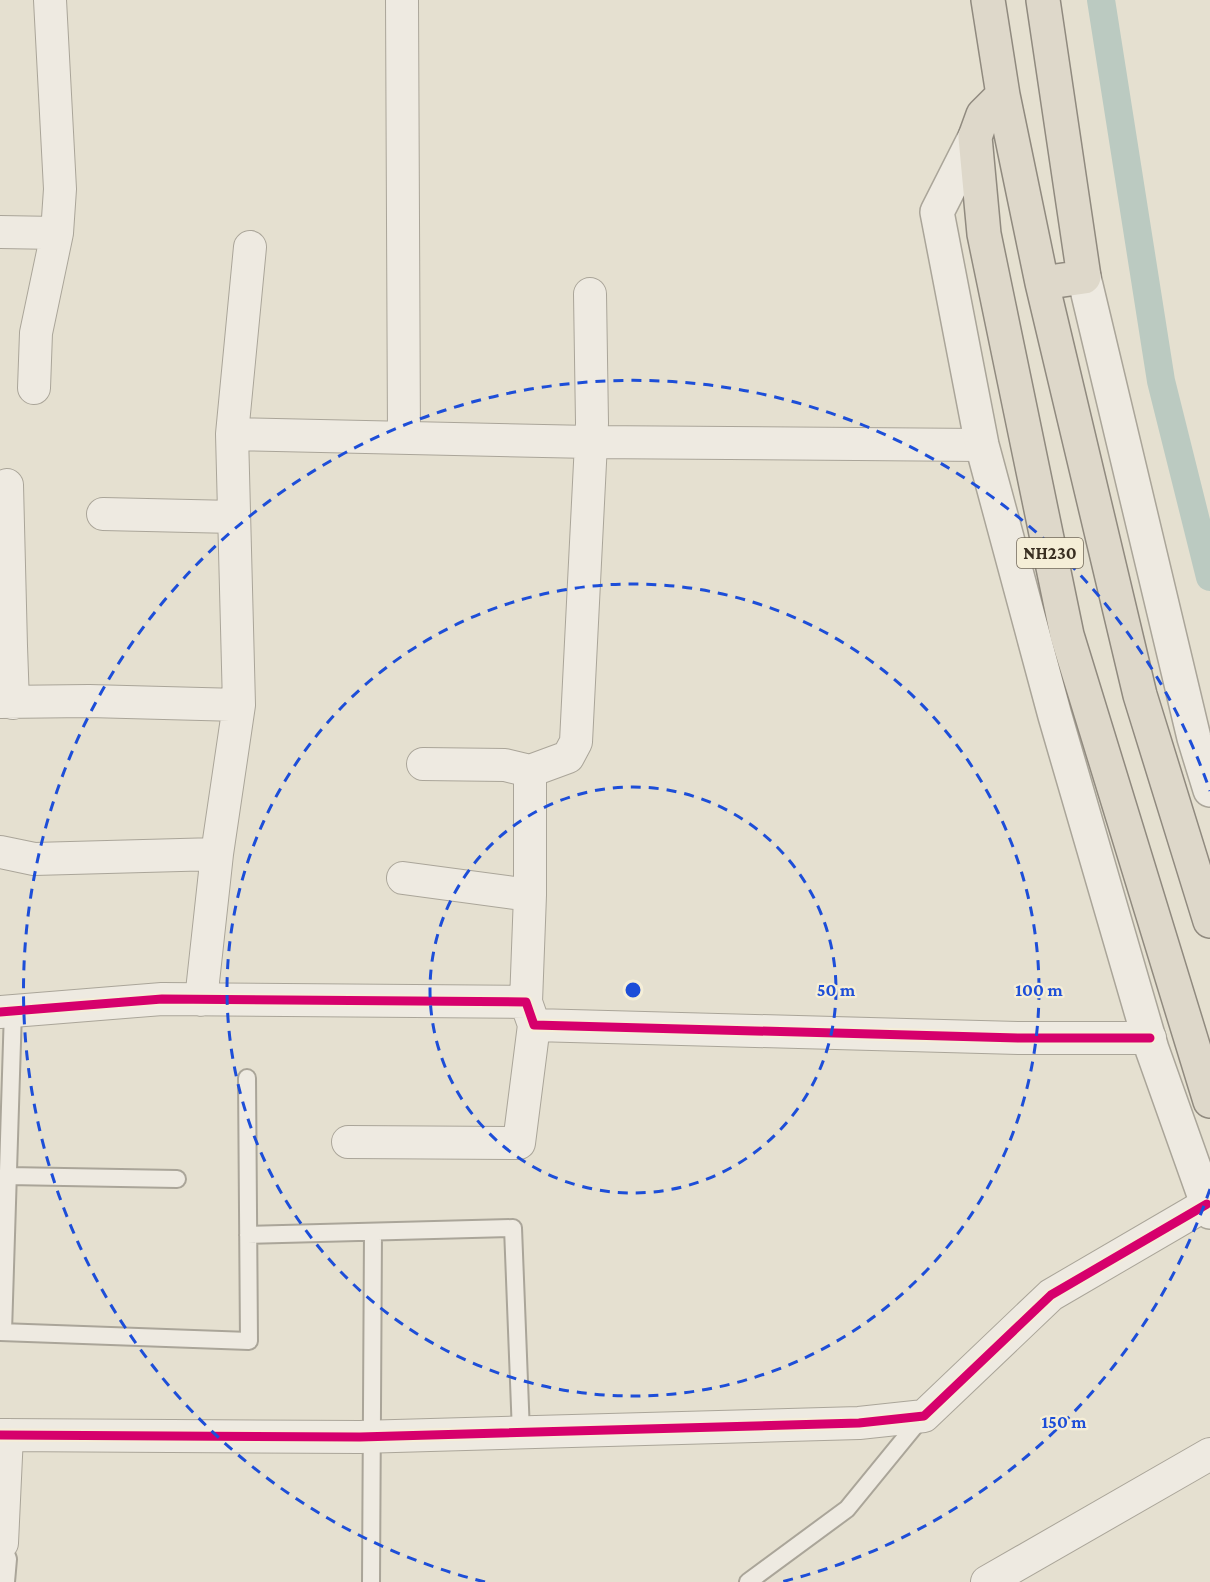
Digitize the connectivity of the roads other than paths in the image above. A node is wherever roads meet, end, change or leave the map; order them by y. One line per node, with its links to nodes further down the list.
1 (50, 0): 8 (street)
2 (402, 0): 15 (street)
3 (988, 0): 5 (highway)
4 (1043, 0): 10 (highway)
5 (1004, 95): 6 (highway); 11 (highway)
6 (975, 137): 17 (street); 37 (highway, NH230)
7 (0, 232): 8 (street)
8 (57, 233): 13 (street)
9 (250, 247): 14 (street)
10 (1084, 278): 11 (highway); 26 (street)
11 (1042, 283): 31 (highway, NH230)
12 (590, 294): 16 (street)
13 (34, 388)
14 (232, 434): 15 (street); 20 (street)
15 (404, 438): 16 (street)
16 (590, 442): 17 (street); 25 (street)
17 (982, 445): 35 (street)
18 (7, 485): 21 (street)
19 (103, 514): 20 (street)
20 (234, 517): 23 (street)
21 (5, 646): 22 (street)
22 (6, 702): 23 (street)
23 (239, 705): 28 (street)
24 (423, 764): 25 (street)
25 (530, 771): 30 (street)
26 (1210, 790)
27 (0, 852): 28 (street)
28 (218, 854): 32 (street)
29 (403, 878): 30 (street)
30 (530, 895): 34 (street)
31 (1210, 921)
32 (201, 1000): 33 (street); 34 (street)
33 (7, 1011): 39 (lane)
34 (530, 1013): 35 (street); 38 (street)
35 (1150, 1038): 42 (street)
36 (247, 1078): 44 (lane)
37 (1210, 1101)
38 (348, 1142)
39 (5, 1149): 40 (lane)
40 (8, 1176): 41 (lane); 45 (lane)
41 (177, 1179)
42 (1209, 1208): 46 (street)
43 (373, 1232): 44 (lane); 47 (lane); 49 (lane)
44 (248, 1235): 45 (lane)
45 (2, 1332)
46 (924, 1416): 47 (street); 55 (lane)
47 (521, 1433): 49 (street)
48 (4, 1435): 49 (street); 51 (street)
49 (371, 1437): 54 (lane)
50 (1210, 1454): 52 (street)
51 (1, 1543): 53 (lane)
52 (1000, 1578)
53 (6, 1582)
54 (371, 1582)
55 (748, 1582)

